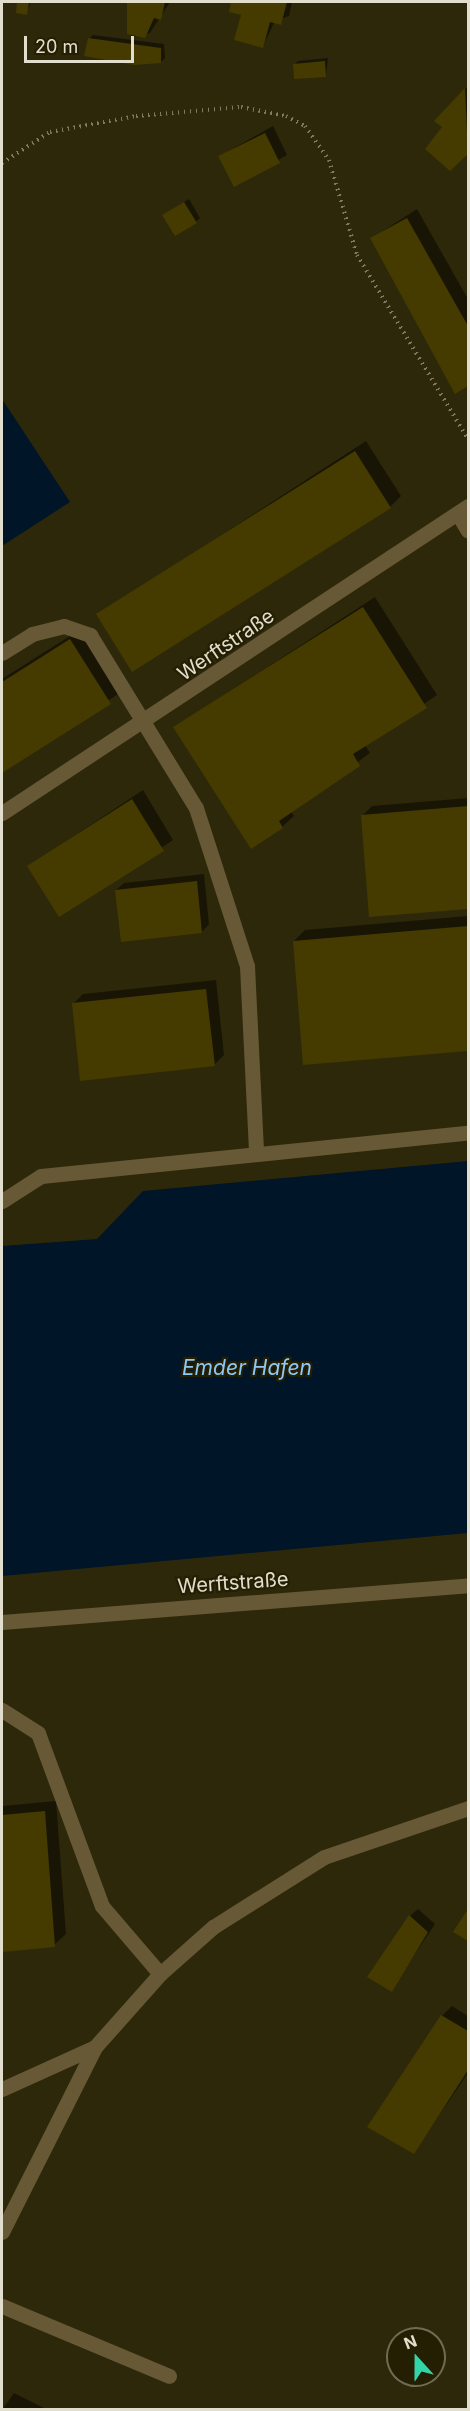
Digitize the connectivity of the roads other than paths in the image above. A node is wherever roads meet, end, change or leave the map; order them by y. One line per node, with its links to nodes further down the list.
1 (464, 511): 2 (lane); 4 (lane, Werftstraße)
2 (468, 531)
3 (2, 653): 4 (lane)
4 (142, 726): 5 (lane, Werftstraße); 7 (lane)
5 (2, 813)
6 (468, 1133): 7 (lane)
7 (256, 1152): 8 (lane)
8 (2, 1201)
9 (468, 1586): 10 (lane, Werftstraße)
10 (2, 1623)
11 (2, 1710): 13 (lane)
12 (468, 1808): 13 (lane)
13 (160, 1974): 14 (lane)
14 (95, 2048): 15 (lane); 16 (lane)
15 (2, 2089)
16 (2, 2232)
17 (2, 2306): 18 (lane)
18 (169, 2376)

